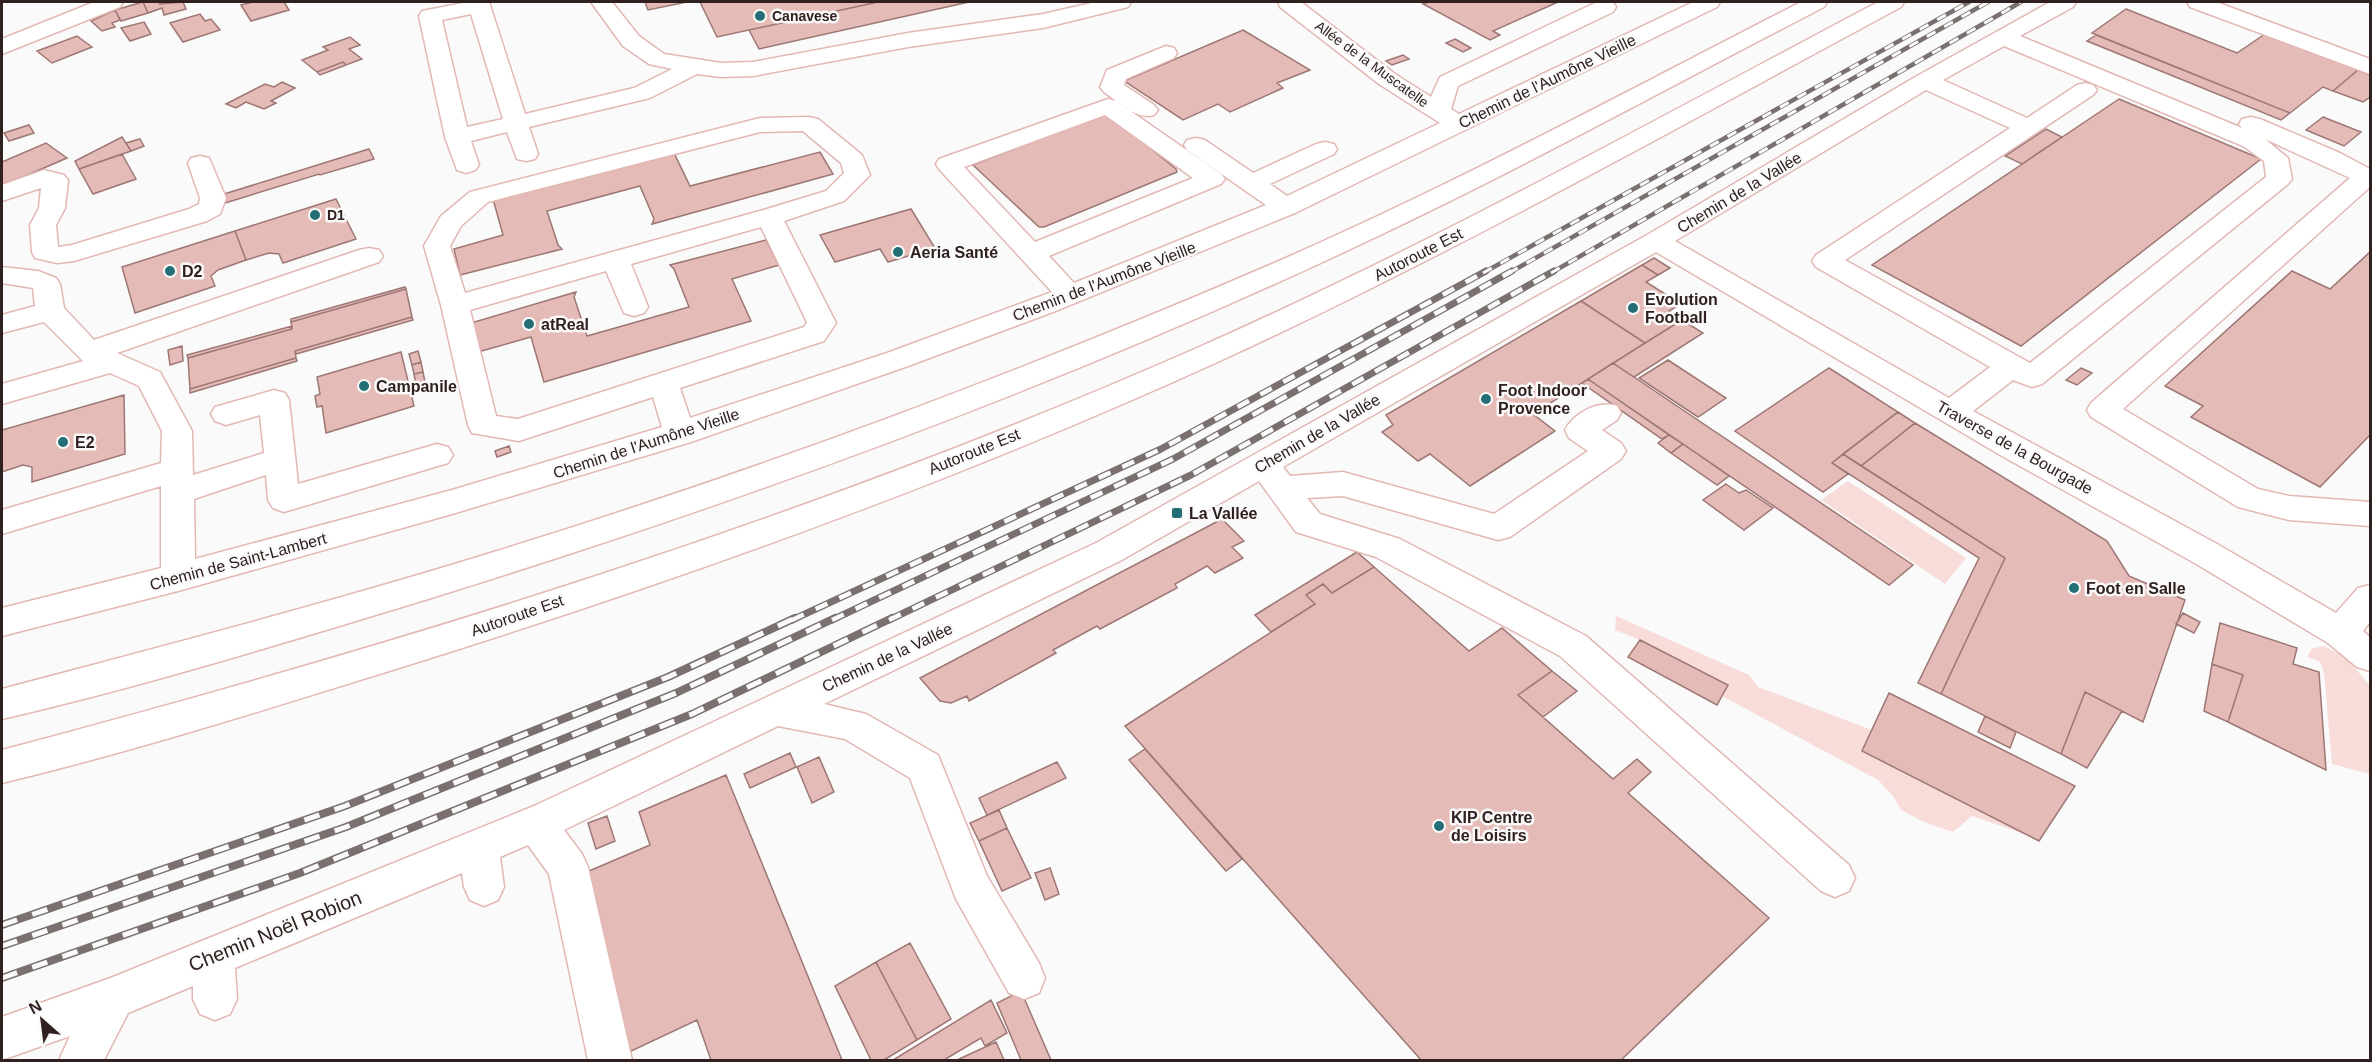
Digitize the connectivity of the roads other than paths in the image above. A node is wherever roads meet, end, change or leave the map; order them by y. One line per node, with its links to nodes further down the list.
1 (112, 2): 13 (main road)
2 (601, 2): 16 (main road)
3 (1120, 2): 16 (main road)
4 (1288, 2): 19 (main road, Allée de la Muscatelle)
5 (1709, 2): 19 (main road, Chemin de l'Aumône Vieille)
6 (1816, 2): 62 (main road)
7 (1893, 2): 64 (main road, Autoroute Est)
8 (2065, 2): 12 (main road, Chemin de la Vallée)
9 (2198, 2): 15 (main road)
10 (479, 4): 20 (main road); 22 (main road)
11 (1605, 7): 19 (main road)
12 (2012, 31): 17 (main road, Chemin de la Vallée); 27 (main road); 43 (main road)
13 (2, 47)
14 (1166, 53): 28 (main road)
15 (2370, 67)
16 (694, 68): 20 (main road)
17 (1925, 81): 21 (main road); 32 (main road, Chemin de la Vallée)
18 (2085, 90): 21 (main road)
19 (1448, 118): 30 (main road, Chemin de l'Aumône Vieille)
20 (516, 123): 22 (main road); 24 (main road)
21 (2027, 127): 43 (main road)
22 (457, 137): 26 (main road)
23 (1326, 149): 28 (main road)
24 (526, 154)
25 (200, 163): 29 (main road)
26 (466, 165)
27 (2368, 178): 55 (main road)
28 (1252, 183): 30 (main road)
29 (2, 193)
30 (1286, 207): 37 (main road, Chemin de l'Aumône Vieille)
31 (769, 217): 35 (main road); 38 (main road); 44 (main road)
32 (1656, 241): 46 (main road, Traverse de la Bourgade); 52 (main road, Chemin de la Vallée)
33 (1031, 254): 33 (main road); 37 (main road)
34 (369, 256): 42 (main road)
35 (615, 259): 38 (main road); 39 (main road)
36 (3, 275): 40 (main road)
37 (1070, 295): 49 (main road, Chemin de l'Aumône Vieille)
38 (455, 305): 44 (main road)
39 (634, 307)
40 (50, 311): 41 (main road); 42 (main road)
41 (2, 324)
42 (101, 357): 45 (main road); 53 (main road)
43 (2011, 366): 46 (main road)
44 (663, 383): 49 (main road)
45 (2, 394)
46 (1951, 412): 60 (main road, Traverse de la Bourgade)
47 (1606, 413): 52 (main road)
48 (226, 414): 51 (main road)
49 (680, 434): 54 (main road, Chemin de l'Aumône Vieille)
50 (437, 455): 51 (main road)
51 (280, 459): 53 (main road)
52 (1272, 476): 63 (main road, Chemin de la Vallée); 67 (main road)
53 (177, 481): 56 (main road); 57 (main road)
54 (473, 497): 57 (main road, Chemin de Saint-Lambert)
55 (2370, 514)
56 (2, 522)
57 (178, 578): 59 (main road, Chemin de Saint-Lambert)
58 (2370, 598): 60 (main road)
59 (2, 622)
60 (2340, 633): 61 (main road, Traverse de la Bourgade)
61 (2370, 657)
62 (2, 704)
63 (775, 710): 65 (main road, Chemin de la Vallée); 70 (main road)
64 (2, 768)
65 (541, 821): 66 (main road, Chemin Noël Robion); 75 (main road)
66 (478, 847): 68 (main road); 69 (main road, Chemin Noël Robion)
67 (1835, 878)
68 (484, 888)
69 (213, 956): 71 (main road, Chemin Noël Robion); 72 (main road)
70 (1024, 978)
71 (113, 998): 73 (main road, Chemin Noël Robion); 74 (main road)
72 (215, 999)
73 (2, 1039)
74 (81, 1060)
75 (610, 1060)

